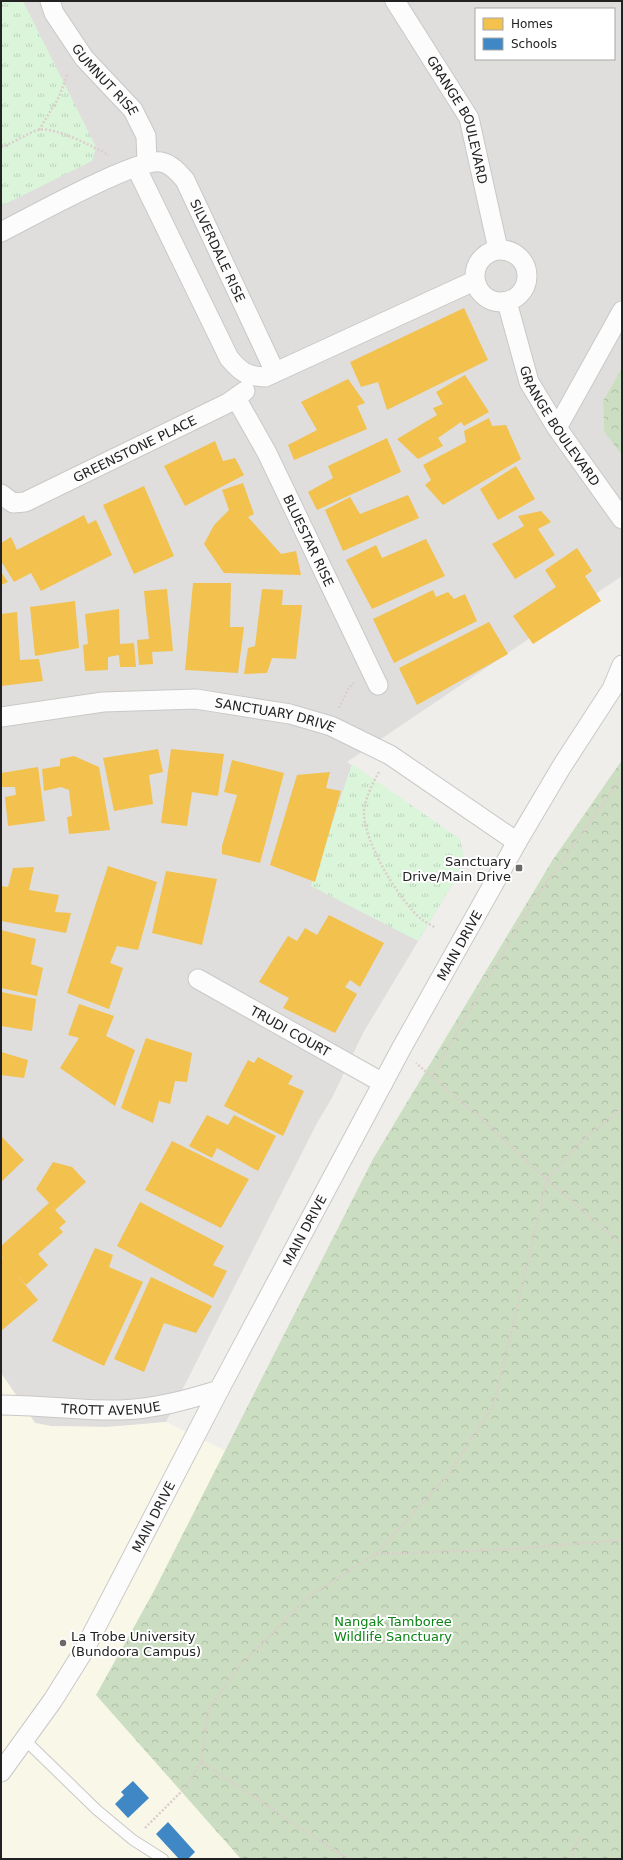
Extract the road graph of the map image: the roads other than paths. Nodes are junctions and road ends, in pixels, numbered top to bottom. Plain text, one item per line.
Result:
1 (50, 1) edge
2 (395, 1) edge
3 (142, 165) junction
4 (1, 232) edge
5 (498, 249) junction
6 (474, 281) junction
7 (507, 302) junction
8 (622, 311) edge
9 (270, 374) junction
10 (236, 398) junction
11 (557, 428) junction
12 (1, 494) edge
13 (622, 519) edge
14 (622, 665) edge
15 (375, 678) road end
16 (617, 684) edge
17 (1, 718) edge
18 (517, 842) junction
19 (198, 979) dead end
20 (383, 1083) junction
21 (218, 1390) junction
22 (1, 1405) edge
23 (25, 1740) junction
24 (1, 1772) edge
25 (163, 1859) edge

1 - 3 street, GUMNUT RISE
2 - 5 street, GRANGE BOULEVARD
3 - 4 street, SILVERDALE RISE
3 - 9 street
3 - 9 street, SILVERDALE RISE
5 - 6 street
5 - 7 street
6 - 7 street
6 - 9 street
7 - 11 street, GRANGE BOULEVARD
8 - 11 street
9 - 10 street, GREENSTONE PLACE
10 - 12 street, GREENSTONE PLACE
10 - 15 street, BLUESTAR RISE
11 - 13 street, GRANGE BOULEVARD
14 - 16 street, MAIN DRIVE
16 - 18 street, MAIN DRIVE
17 - 18 street, SANCTUARY DRIVE
18 - 20 street, MAIN DRIVE
19 - 20 street, TRUDI COURT
20 - 21 street, MAIN DRIVE
21 - 22 street, TROTT AVENUE
21 - 23 street, MAIN DRIVE
23 - 24 street, MAIN DRIVE
23 - 25 lane

